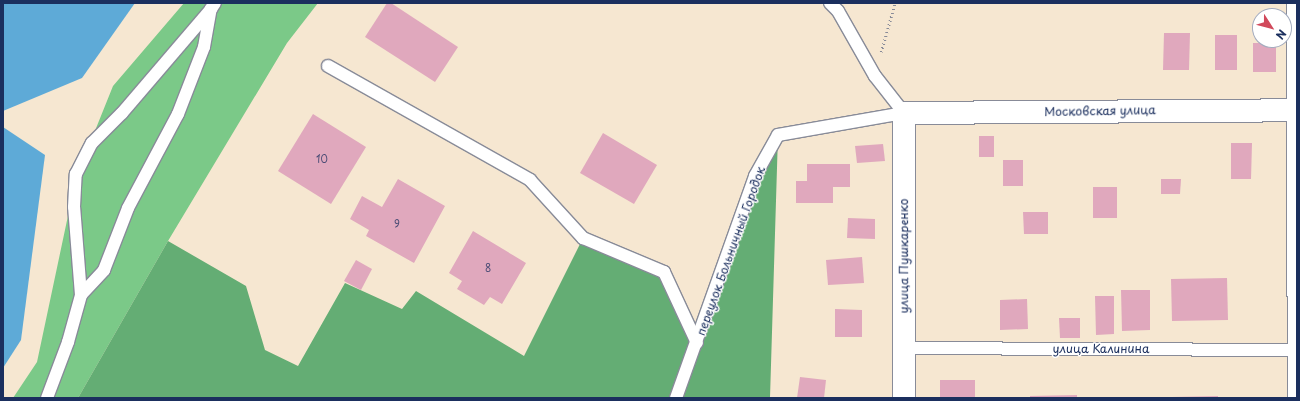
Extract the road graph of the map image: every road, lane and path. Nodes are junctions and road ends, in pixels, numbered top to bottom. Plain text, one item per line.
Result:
1 (895, 3) edge
2 (1294, 3) edge
3 (213, 6) edge
4 (834, 6) edge
5 (328, 66) dead end
6 (875, 76) junction
7 (1295, 110) edge
8 (904, 113) junction
9 (81, 295) junction
10 (697, 343) junction
11 (904, 348) junction
12 (1296, 350) edge
13 (47, 398) edge
14 (676, 398) edge
15 (904, 398) edge
16 (1294, 398) edge

1 - 6 path
2 - 7 lane
3 - 9 lane
3 - 9 lane
4 - 6 lane
5 - 10 lane
6 - 8 lane
7 - 8 main road, Московская улица
7 - 12 lane
8 - 10 lane, переулок Больничный Городок
8 - 11 main road, улица Пушкаренко
9 - 13 lane
10 - 14 lane, переулок Больничный Городок
11 - 12 lane, улица Калинина
11 - 15 main road, улица Пушкаренко
12 - 16 lane

